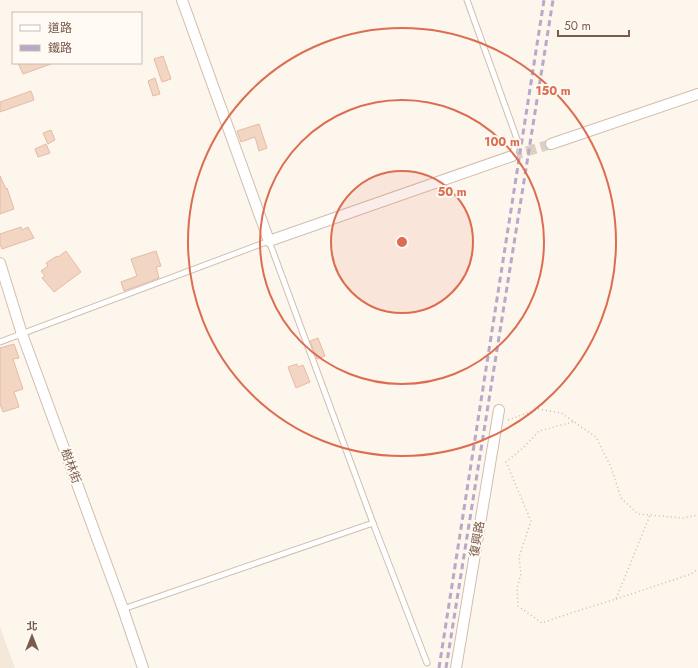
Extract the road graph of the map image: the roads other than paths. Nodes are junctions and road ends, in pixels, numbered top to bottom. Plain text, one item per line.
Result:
1 (182, 0) edge
2 (467, 0) edge
3 (698, 94) edge
4 (551, 144) tunnel mouth
5 (512, 156) joint
6 (269, 241) junction
7 (0, 263) edge
8 (22, 334) junction
9 (0, 342) edge
10 (499, 410) dead end
11 (373, 523) junction
12 (123, 609) junction
13 (427, 663) dead end
14 (143, 668) edge
15 (456, 668) edge

1 - 6 street
2 - 5 lane
3 - 4 street
5 - 6 street
6 - 8 lane
6 - 11 lane
7 - 8 street, 樹林街
8 - 9 lane
8 - 12 street, 樹林街
10 - 15 street, 復興路
11 - 12 lane
11 - 13 lane
12 - 14 street, 樹林街

